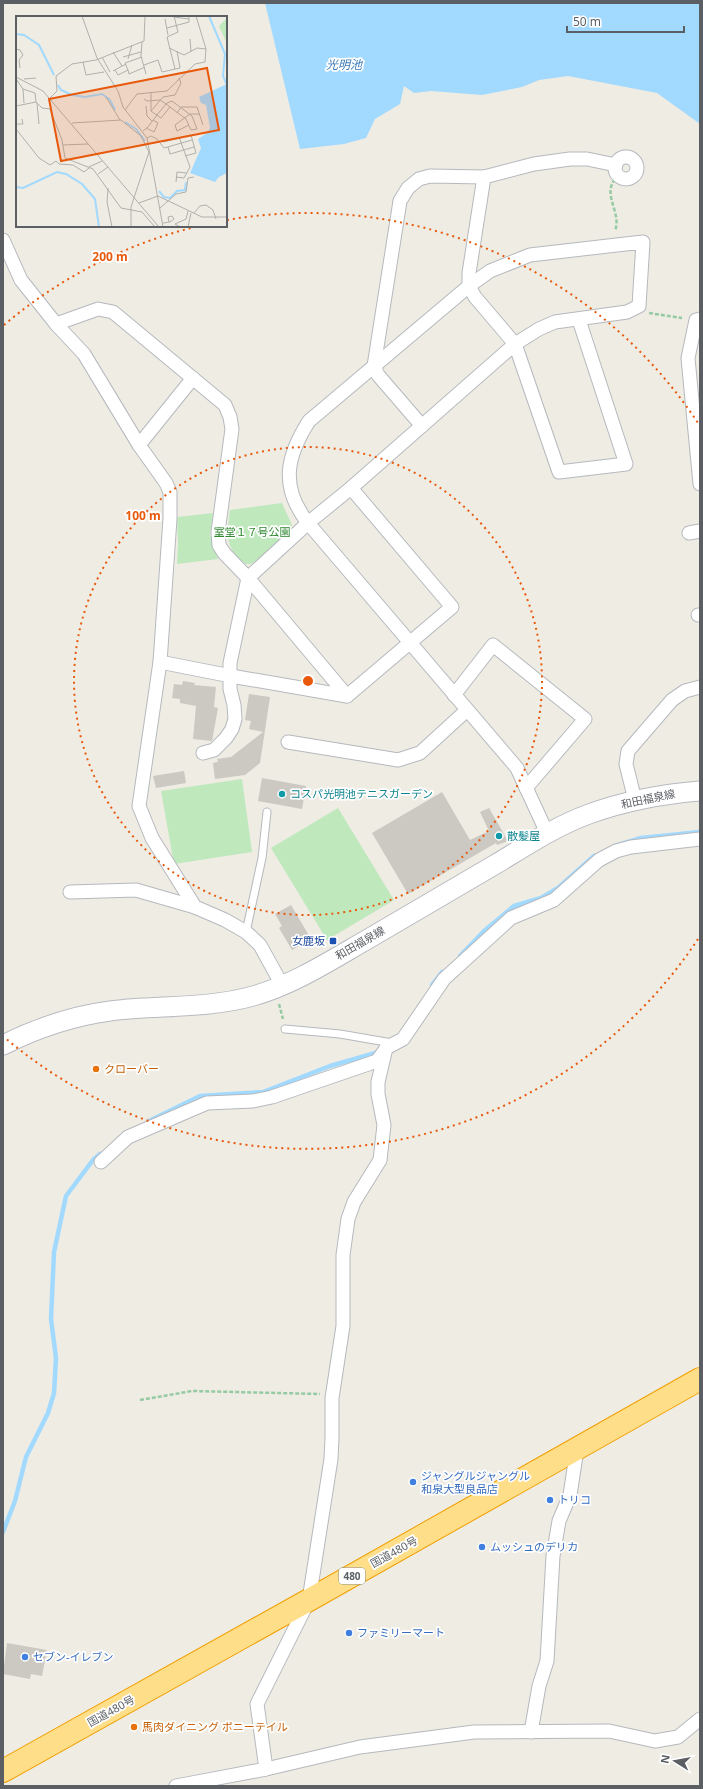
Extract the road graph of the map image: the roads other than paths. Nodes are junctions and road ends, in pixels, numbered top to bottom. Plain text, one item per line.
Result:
1 (617, 170) road end
2 (484, 177) junction
3 (3, 240) edge
4 (469, 286) junction
5 (698, 319) edge
6 (579, 320) junction
7 (56, 324) junction
8 (515, 344) junction
9 (374, 366) junction
10 (193, 378) junction
11 (422, 426) junction
12 (139, 445) junction
13 (699, 457) edge
14 (700, 484) edge
15 (351, 488) junction
16 (308, 523) junction
17 (248, 578) junction
18 (410, 644) junction
19 (160, 662) junction
20 (231, 676) junction
21 (700, 687) edge
22 (454, 695) junction
23 (347, 696) junction
24 (467, 710) junction
25 (288, 742) dead end
26 (203, 753) dead end
27 (526, 788) junction
28 (700, 791) edge
29 (635, 800) junction
30 (267, 812) dead end
31 (547, 834) junction
32 (700, 839) edge
33 (70, 892) dead end
34 (195, 907) junction
35 (246, 932) junction
36 (280, 991) junction
37 (285, 1029) road end
38 (3, 1046) edge
39 (390, 1046) junction
40 (101, 1162) dead end
41 (700, 1379) edge
42 (577, 1449) junction
43 (309, 1600) junction
44 (700, 1719) edge
45 (531, 1732) junction
46 (266, 1769) junction
47 (3, 1771) edge
48 (208, 1783) edge
49 (176, 1786) edge

1 - 2 street
2 - 4 street
2 - 9 street
3 - 7 street
4 - 6 street
4 - 8 street
4 - 9 street
5 - 13 street
6 - 8 street
6 - 8 street
7 - 10 street
7 - 12 street
8 - 11 street
9 - 11 street
9 - 16 street
10 - 12 street
10 - 17 street
11 - 15 street
12 - 19 street
13 - 14 street
15 - 16 street
15 - 18 street
16 - 17 street
16 - 18 street
17 - 20 street
17 - 23 street
18 - 22 street
18 - 23 street
19 - 20 street
19 - 34 street
20 - 23 street
20 - 26 street
21 - 29 street
22 - 24 street
22 - 27 street
24 - 25 street
24 - 27 street
27 - 31 street
28 - 29 main road, 和田福泉線
29 - 31 main road, 和田福泉線
30 - 35 lane
31 - 36 main road, 和田福泉線
32 - 39 street
33 - 34 street
34 - 35 street
35 - 36 street
36 - 38 main road, 和田福泉線
37 - 39 lane
39 - 40 street
39 - 43 street
41 - 42 highway, 国道480号 / 480
42 - 43 highway, 国道480号 / 480
42 - 45 street
43 - 46 street
43 - 47 highway, 国道480号 / 480
44 - 45 street
45 - 46 street
46 - 48 street
48 - 49 street

